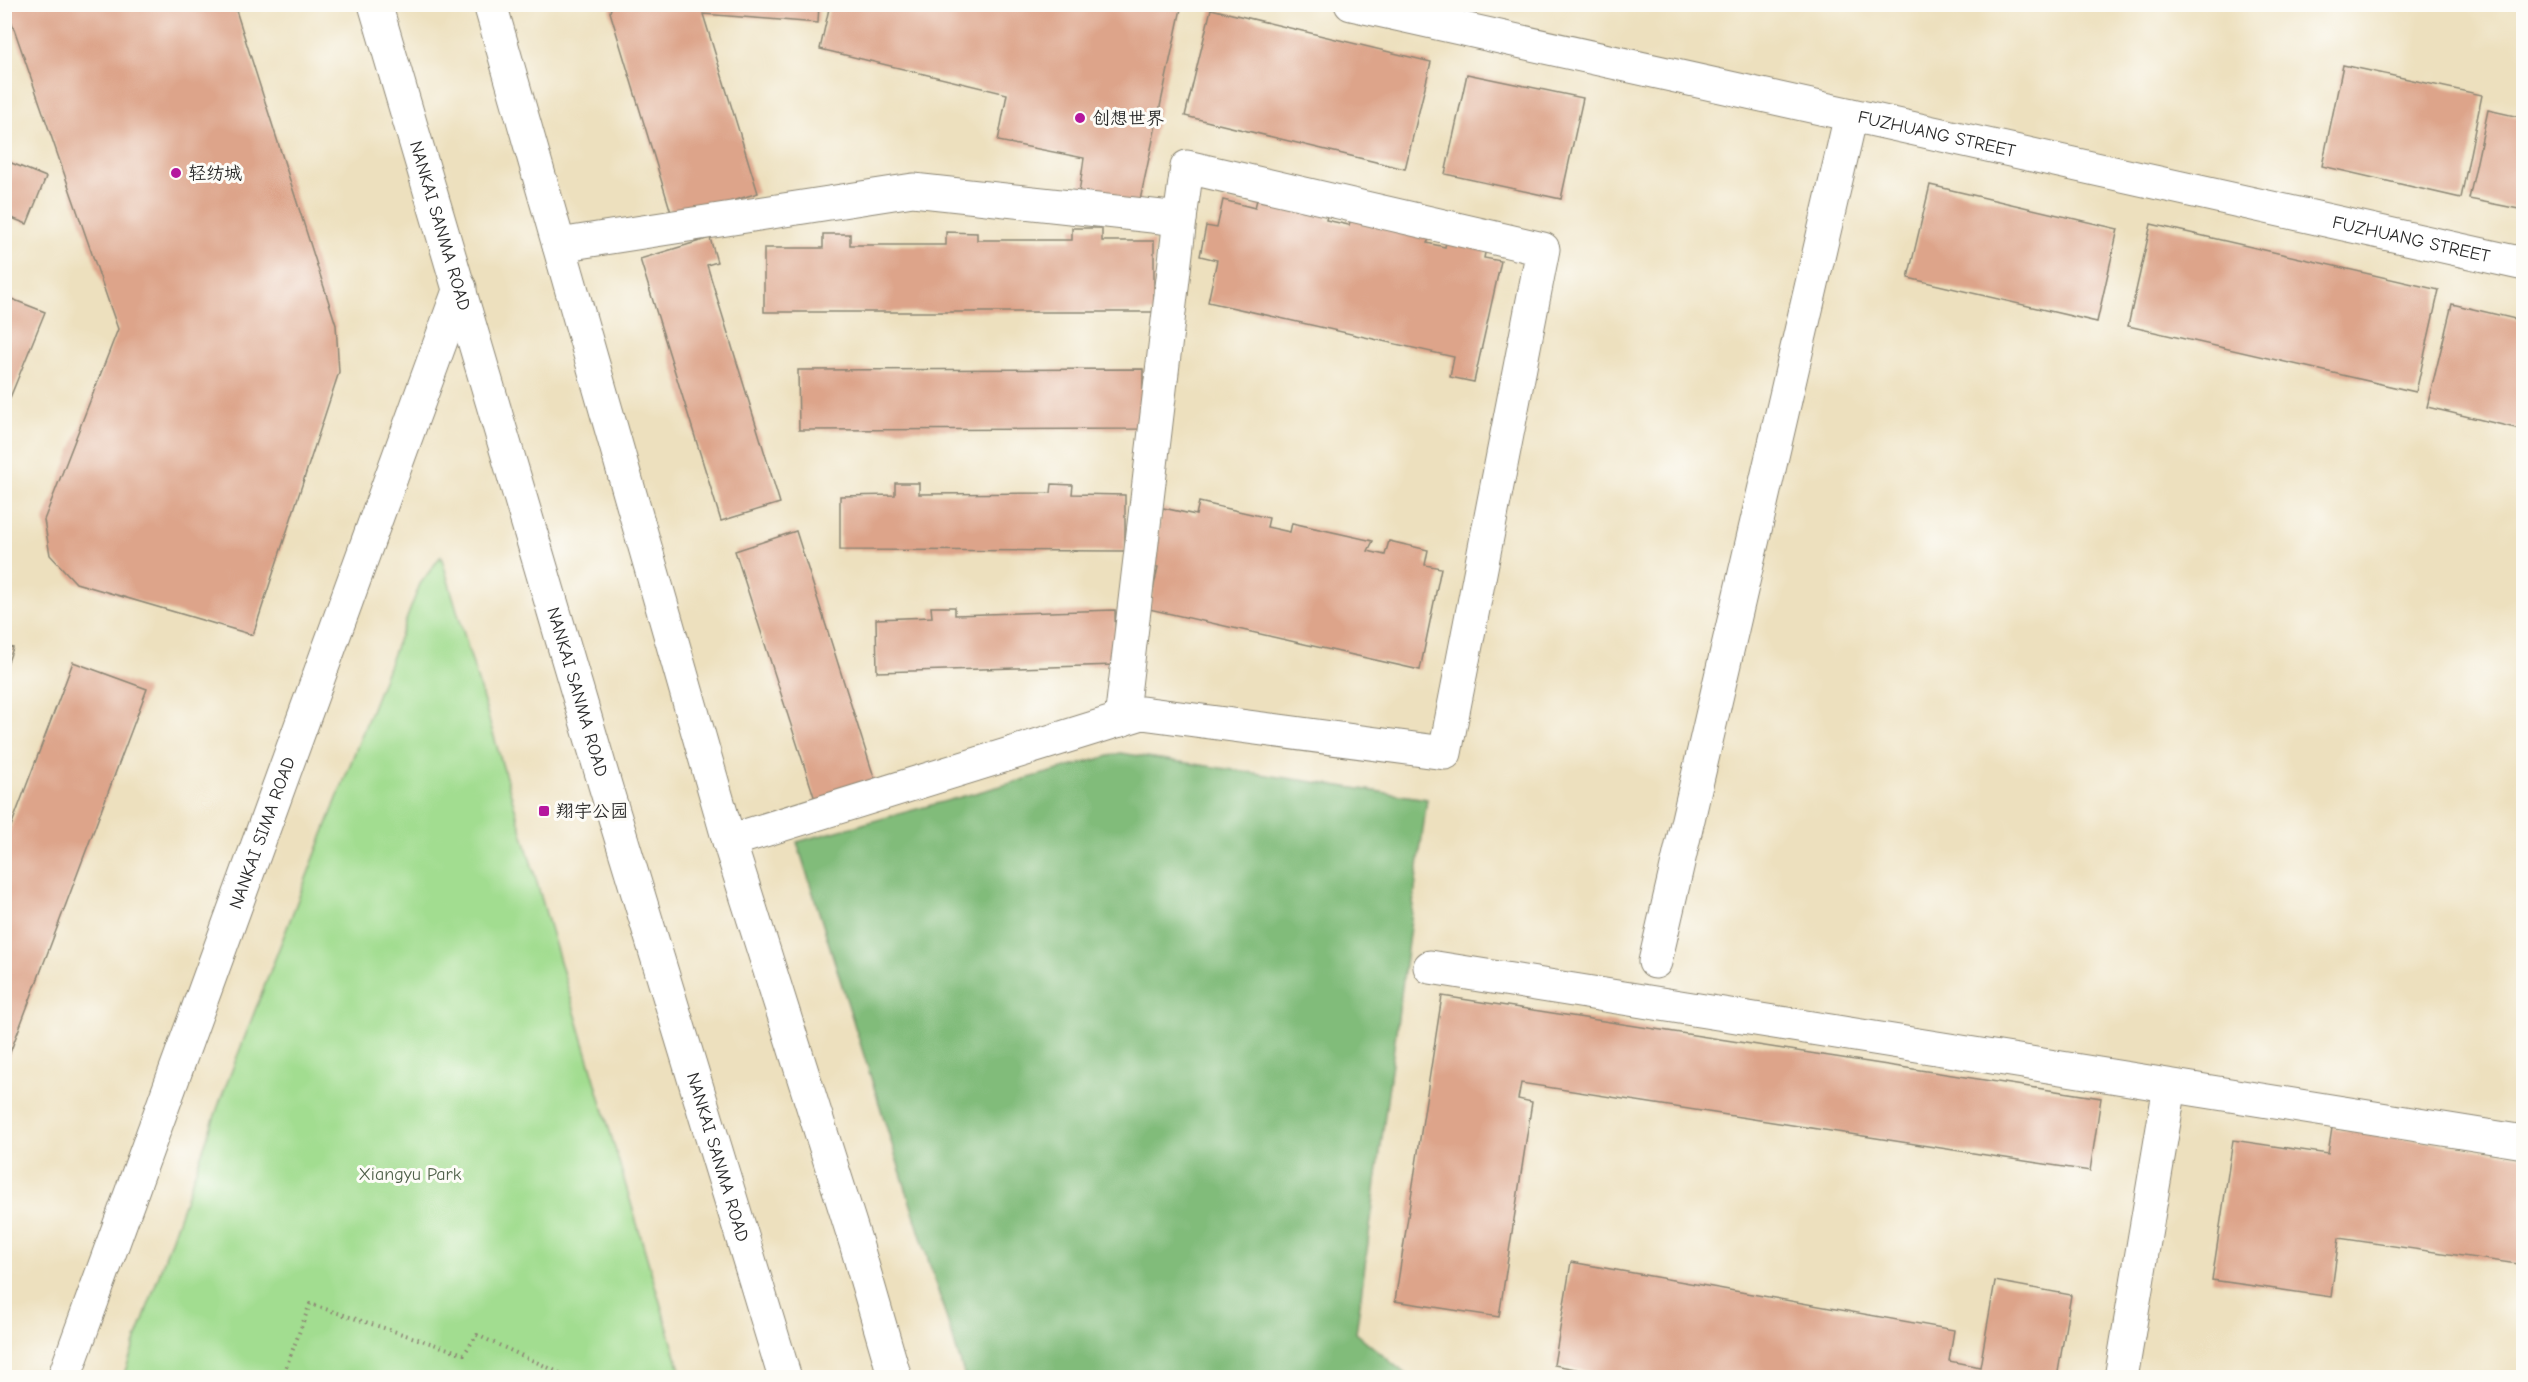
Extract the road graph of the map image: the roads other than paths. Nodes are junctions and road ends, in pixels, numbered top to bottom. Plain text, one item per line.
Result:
1 (375, 4) edge
2 (490, 4) edge
3 (1351, 4) edge
4 (1851, 115) junction
5 (1180, 219) junction
6 (559, 245) junction
7 (2523, 264) edge
8 (460, 288) junction
9 (1121, 720) junction
10 (729, 841) junction
11 (1655, 962) dead end
12 (1430, 967) dead end
13 (2170, 1086) junction
14 (2523, 1142) edge
15 (64, 1377) edge
16 (784, 1377) edge
17 (895, 1377) edge
18 (2121, 1377) edge

1 - 8 street, NANKAI SANMA ROAD
2 - 6 street
3 - 4 street, FUZHUANG STREET
4 - 7 street, FUZHUANG STREET
4 - 11 street
5 - 6 street
5 - 9 street
5 - 9 street
6 - 10 street
8 - 15 street, NANKAI SIMA ROAD
8 - 16 street, NANKAI SANMA ROAD
9 - 10 street
10 - 17 street
12 - 13 street
13 - 14 street
13 - 18 street

